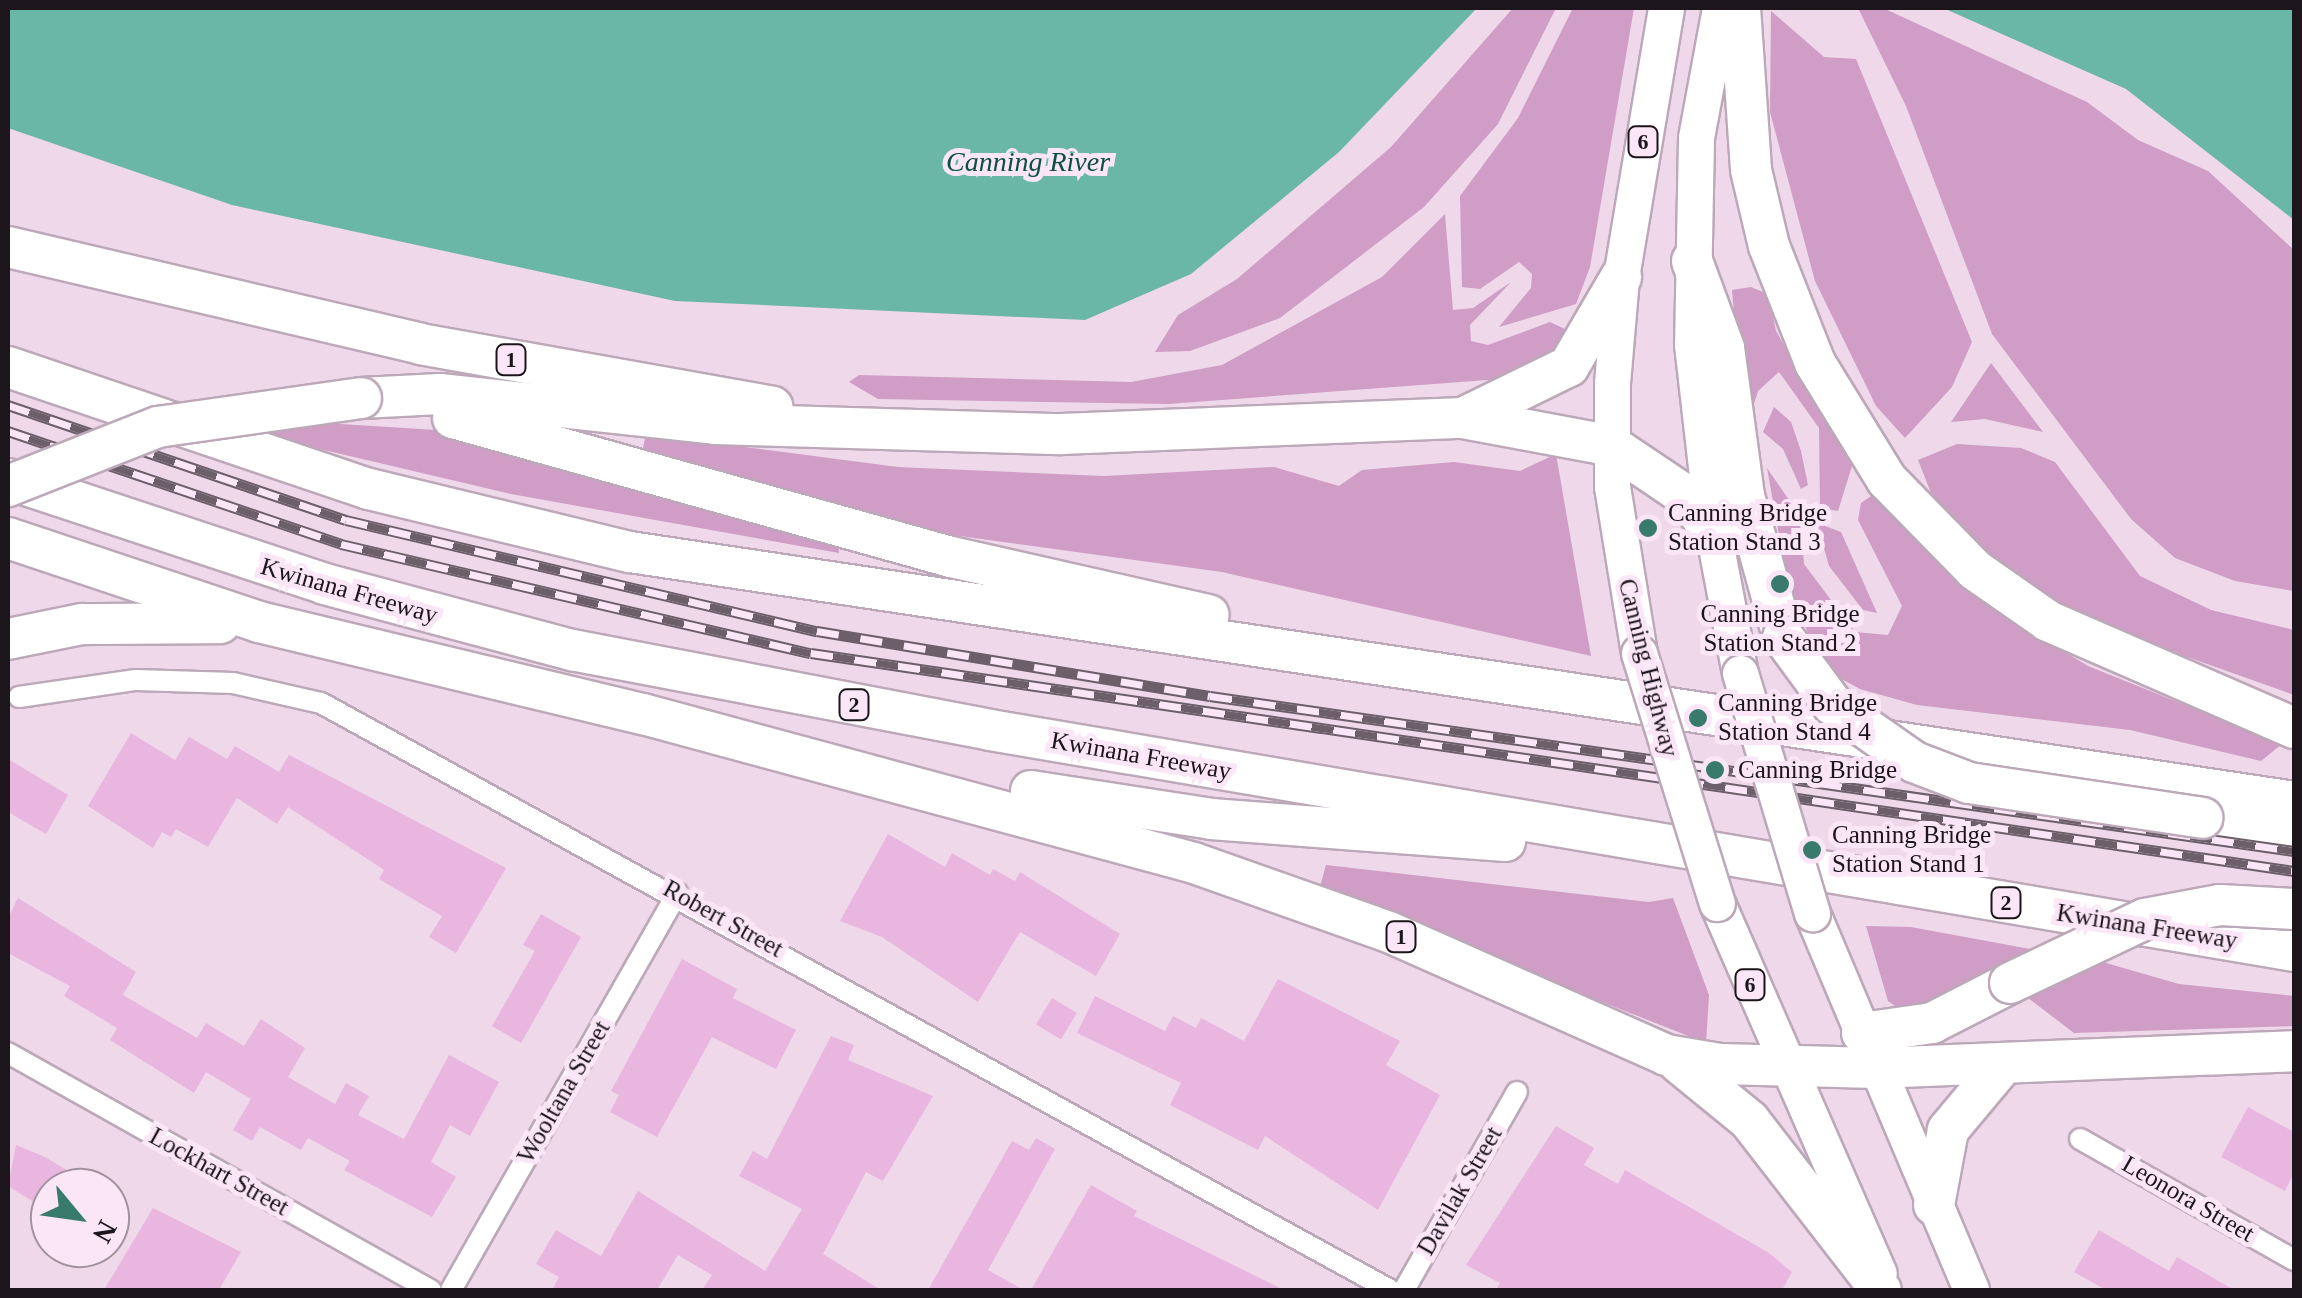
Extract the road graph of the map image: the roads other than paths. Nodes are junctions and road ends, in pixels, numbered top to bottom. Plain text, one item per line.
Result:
1 (1666, 8) edge
2 (1720, 8) edge
3 (1740, 8) edge
4 (8, 247) edge
5 (1692, 261) junction
6 (1620, 277) junction
7 (8, 367) edge
8 (361, 398) junction
9 (1462, 418) junction
10 (888, 430) junction
11 (1612, 446) junction
12 (8, 483) edge
13 (1714, 536) junction
14 (8, 538) edge
15 (259, 622) junction
16 (8, 639) edge
17 (1536, 688) junction
18 (19, 698) dead end
19 (643, 714) junction
20 (2294, 728) edge
21 (2294, 802) edge
22 (2294, 831) edge
23 (1718, 857) junction
24 (676, 893) junction
25 (2294, 909) edge
26 (2294, 951) edge
27 (2294, 1050) edge
28 (1869, 1051) junction
29 (8, 1053) edge
30 (1666, 1055) junction
31 (2004, 1063) junction
32 (1786, 1066) junction
33 (1517, 1092) dead end
34 (2080, 1139) dead end
35 (1934, 1204) junction
36 (2294, 1260) edge
37 (431, 1290) edge
38 (450, 1290) edge
39 (1390, 1290) edge
40 (1404, 1290) edge
41 (1884, 1290) edge
42 (1971, 1290) edge

1 - 6 highway, Canning Highway / 6
2 - 5 highway, 6
3 - 20 highway
4 - 10 highway, 1
5 - 13 highway, 6
5 - 22 highway, bridge
6 - 9 highway, 1
6 - 11 highway, Canning Highway / 6
7 - 17 highway
8 - 10 highway
8 - 12 highway, bridge
8 - 17 highway
9 - 10 highway, 1
9 - 11 highway, 1
11 - 13 highway, 1
11 - 32 highway, Canning Highway / 6, bridge
12 - 23 highway, Kwinana Freeway / 2
13 - 28 highway, 1, bridge
14 - 15 highway, 1
15 - 16 highway
15 - 19 highway, 1
17 - 21 highway
18 - 24 street, Robert Street
19 - 23 highway
19 - 30 highway, 1
23 - 26 highway, Kwinana Freeway / 2
24 - 38 street, Wooltana Street
24 - 39 street, Robert Street
25 - 28 highway, bridge
27 - 31 highway
28 - 31 highway
28 - 32 highway
28 - 35 highway, 1
29 - 37 street, Lockhart Street
30 - 32 highway
30 - 41 highway, 1
31 - 35 highway
32 - 41 highway, Canning Highway / 6
33 - 40 street, Davilak Street
34 - 36 street, Leonora Street
35 - 42 highway, 1

